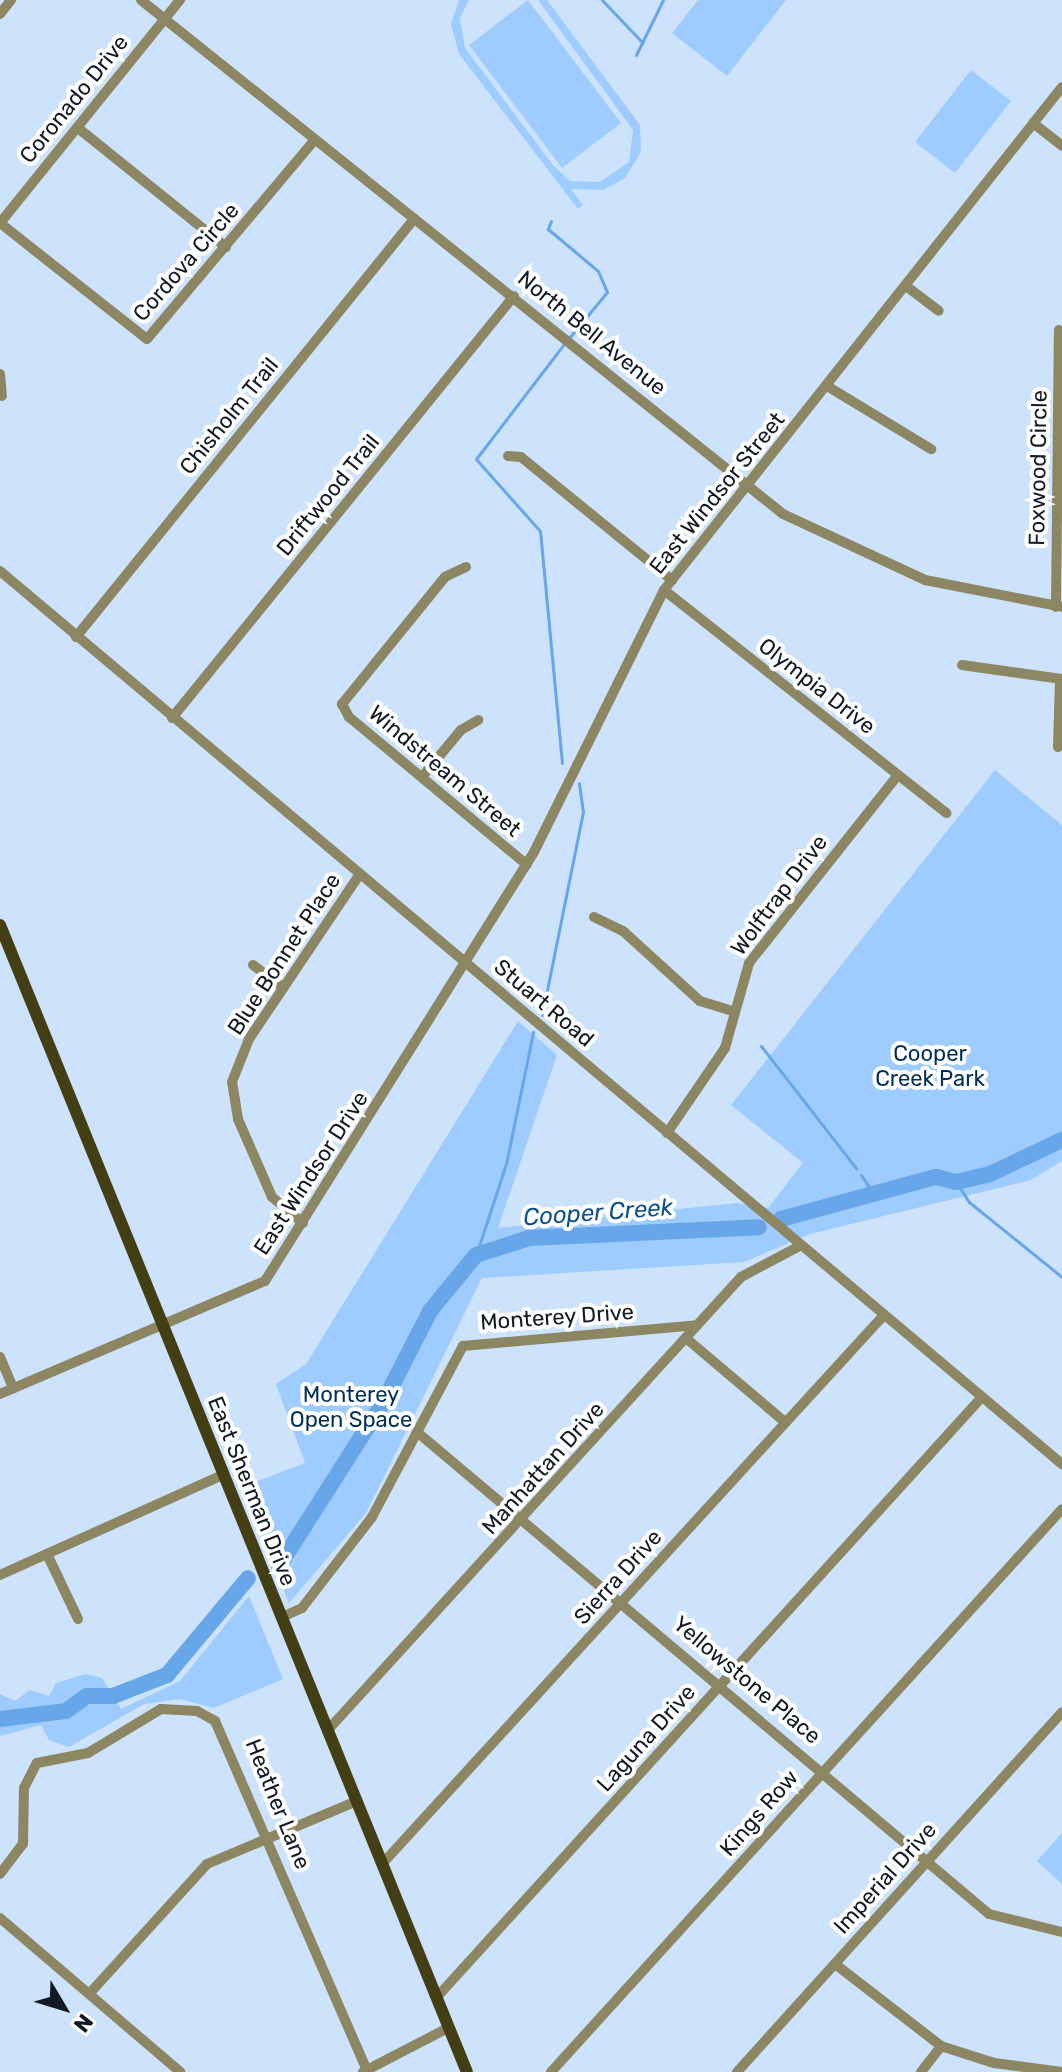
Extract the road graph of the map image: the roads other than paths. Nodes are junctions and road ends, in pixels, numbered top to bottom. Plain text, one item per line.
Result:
1 (11, 0) edge
2 (141, 0) edge
3 (180, 0) edge
4 (0, 14) edge
5 (165, 19) junction
6 (1062, 87) edge
7 (1033, 123) junction
8 (78, 128) junction
9 (314, 141) junction
10 (1062, 146) edge
11 (414, 219) junction
12 (0, 223) edge
13 (226, 247) junction
14 (906, 286) junction
15 (514, 296) junction
16 (939, 311) dead end
17 (1059, 330) dead end
18 (0, 374) edge
19 (827, 386) junction
20 (2, 396) edge
21 (1060, 412) edge
22 (931, 449) dead end
23 (508, 456) dead end
24 (749, 486) junction
25 (466, 567) dead end
26 (0, 571) edge
27 (672, 580) junction
28 (664, 590) junction
29 (1059, 607) edge
30 (76, 637) junction
31 (962, 665) dead end
32 (1061, 679) edge
33 (172, 718) junction
34 (478, 720) dead end
35 (1058, 747) dead end
36 (898, 775) junction
37 (422, 777) junction
38 (946, 813) dead end
39 (527, 865) junction
40 (360, 874) junction
41 (594, 917) dead end
42 (0, 928) edge
43 (253, 965) dead end
44 (468, 965) junction
45 (283, 988) junction
46 (733, 1011) junction
47 (667, 1133) junction
48 (303, 1223) junction
49 (798, 1247) junction
50 (883, 1316) junction
51 (697, 1325) junction
52 (164, 1328) junction
53 (687, 1339) junction
54 (0, 1357) edge
55 (13, 1388) junction
56 (0, 1394) edge
57 (981, 1398) junction
58 (785, 1422) junction
59 (417, 1432) junction
60 (1062, 1464) edge
61 (222, 1475) junction
62 (1062, 1509) edge
63 (523, 1520) junction
64 (47, 1554) junction
65 (0, 1575) edge
66 (622, 1602) junction
67 (282, 1617) junction
68 (78, 1619) dead end
69 (721, 1684) junction
70 (1062, 1712) edge
71 (327, 1731) junction
72 (823, 1769) junction
73 (357, 1801) junction
74 (269, 1838) junction
75 (928, 1862) junction
76 (383, 1863) junction
77 (0, 1874) edge
78 (0, 1918) edge
79 (1062, 1932) edge
80 (835, 1964) junction
81 (90, 1993) junction
82 (437, 1997) junction
83 (448, 2028) junction
84 (941, 2046) junction
85 (365, 2070) edge
86 (180, 2072) edge
87 (467, 2072) edge
88 (551, 2072) edge
89 (737, 2072) edge
90 (921, 2072) edge
91 (1062, 2072) edge

1 - 4 street
2 - 5 street, North Bell Avenue
3 - 5 street, Coronado Drive
5 - 8 street, Coronado Drive
5 - 9 street, North Bell Avenue
6 - 7 street, East Windsor Street
7 - 10 street
7 - 14 street, East Windsor Street
8 - 12 street, Coronado Drive
8 - 13 street
9 - 11 street, North Bell Avenue
9 - 13 street, Cordova Circle
11 - 15 street, North Bell Avenue
11 - 30 street, Chisholm Trail
12 - 13 street, Cordova Circle
14 - 16 street
14 - 19 street, East Windsor Street
15 - 24 street, North Bell Avenue
15 - 33 street, Driftwood Trail
17 - 21 street, Foxwood Circle
18 - 20 street
19 - 22 street
19 - 24 street, East Windsor Street
21 - 29 street, Foxwood Circle
23 - 27 street
24 - 27 street, East Windsor Street
24 - 29 street, North Bell Avenue
25 - 37 street, Windstream Street
26 - 30 street, Stuart Road
27 - 28 street, East Windsor Street
28 - 36 street, Olympia Drive
28 - 39 street, East Windsor Street
30 - 33 street, Stuart Road
31 - 32 street
32 - 35 street
33 - 40 street, Stuart Road
34 - 37 street
36 - 38 street, Olympia Drive
36 - 46 street, Wolftrap Drive
37 - 39 street, Windstream Street
39 - 44 street, East Windsor Street
40 - 44 street, Stuart Road
40 - 45 street, Blue Bonnet Place
41 - 46 street
42 - 52 main road, East Sherman Drive
43 - 45 street
44 - 47 street, Stuart Road
44 - 48 street, East Windsor Drive
45 - 48 street, Blue Bonnet Place
46 - 47 street, Wolftrap Drive
47 - 49 street, Stuart Road
48 - 52 street, East Windsor Drive
49 - 50 street, Stuart Road
49 - 51 street, Manhattan Drive
50 - 57 street, Stuart Road
50 - 58 street, Sierra Drive
51 - 53 street, Manhattan Drive
51 - 59 street, Monterey Drive
52 - 55 street, East Windsor Drive
52 - 61 main road, East Sherman Drive
53 - 58 street
53 - 63 street, Manhattan Drive
54 - 55 street
55 - 56 street, East Windsor Drive
57 - 60 street, Stuart Road
57 - 69 street, Laguna Drive
58 - 66 street, Sierra Drive
59 - 63 street, Yellowstone Place
59 - 67 street, Monterey Drive
61 - 64 street
61 - 67 main road, East Sherman Drive
62 - 72 street, Kings Row
63 - 66 street, Yellowstone Place
63 - 71 street, Manhattan Drive
64 - 65 street
64 - 68 street
66 - 69 street, Yellowstone Place
66 - 76 street, Sierra Drive
67 - 71 main road, East Sherman Drive
69 - 72 street, Yellowstone Place
69 - 82 street, Laguna Drive
70 - 75 street, Imperial Drive
71 - 73 main road, East Sherman Drive
72 - 75 street, Yellowstone Place
72 - 88 street, Kings Row
73 - 74 street
73 - 76 main road, East Sherman Drive
74 - 77 street, Heather Lane
74 - 81 street
74 - 85 street, Heather Lane
75 - 79 street, Yellowstone Place
75 - 80 street, Imperial Drive
76 - 82 main road, East Sherman Drive
78 - 81 street
80 - 84 street
80 - 89 street, Imperial Drive
81 - 86 street
82 - 83 main road, East Sherman Drive
83 - 85 street
83 - 87 main road, East Sherman Drive
84 - 90 street
84 - 91 street

